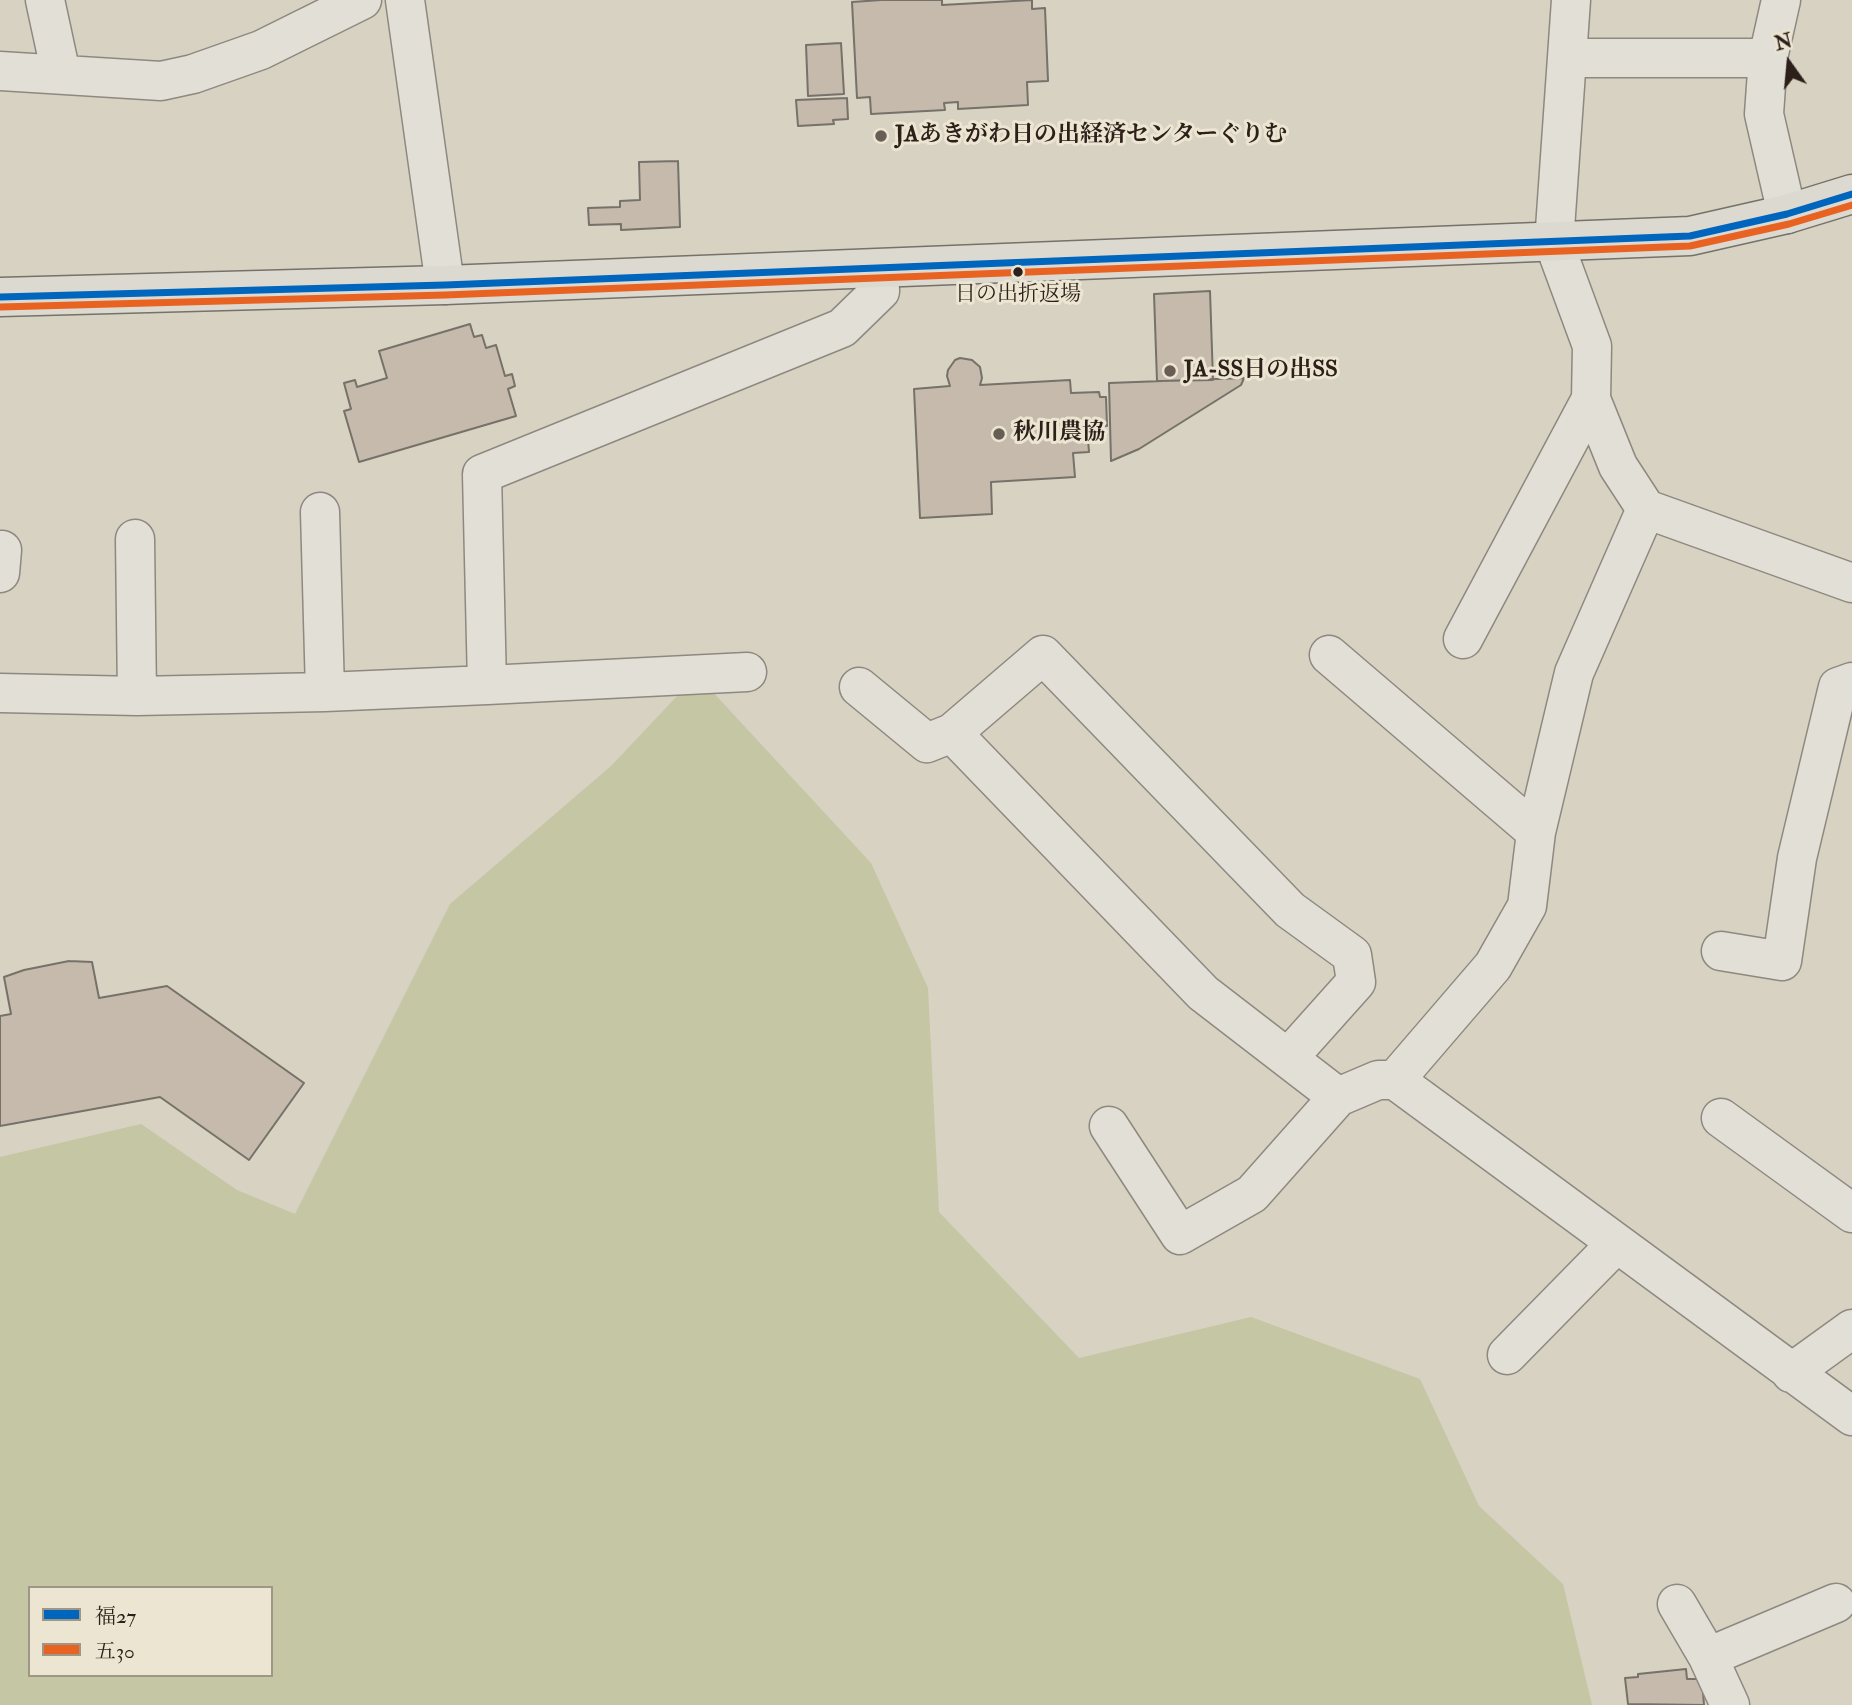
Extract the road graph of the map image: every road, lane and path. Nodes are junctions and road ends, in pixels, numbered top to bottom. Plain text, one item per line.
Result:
1 (45, 0) edge
2 (362, 0) edge
3 (405, 0) edge
4 (1571, 0) edge
5 (1781, 0) edge
6 (1567, 58) junction
7 (1768, 58) junction
8 (0, 71) edge
9 (61, 74) junction
10 (1852, 194) edge
11 (1787, 214) junction
12 (1554, 243) junction
13 (878, 269) junction
14 (445, 285) junction
15 (0, 297) edge
16 (1591, 399) junction
17 (1646, 509) junction
18 (320, 512) dead end
19 (135, 539) dead end
20 (1852, 583) edge
21 (1463, 639) dead end
22 (1329, 655) dead end
23 (747, 672) dead end
24 (1852, 682) edge
25 (487, 685) junction
26 (859, 687) dead end
27 (325, 692) junction
28 (0, 693) edge
29 (137, 696) junction
30 (951, 733) junction
31 (1536, 832) junction
32 (1721, 951) dead end
33 (1288, 1058) junction
34 (1395, 1080) junction
35 (1338, 1097) junction
36 (1721, 1118) dead end
37 (1109, 1126) dead end
38 (1852, 1213) edge
39 (1616, 1244) junction
40 (1852, 1329) edge
41 (1507, 1355) dead end
42 (1791, 1373) junction
43 (1852, 1416) edge
44 (1836, 1603) dead end
45 (1677, 1604) dead end
46 (1708, 1657) junction
47 (1730, 1705) edge

1 - 9 street
2 - 9 street
3 - 14 street
4 - 6 street
5 - 7 street
6 - 7 street
6 - 12 street
7 - 11 street
8 - 9 street
10 - 11 main road
11 - 12 main road
12 - 13 main road
12 - 16 street
13 - 14 main road
13 - 25 street
14 - 15 main road
16 - 17 street
16 - 21 street
17 - 20 street
17 - 31 street
18 - 27 street
19 - 29 street
22 - 31 street
23 - 25 street
24 - 32 street
25 - 27 street
26 - 30 street
27 - 29 street
28 - 29 street
30 - 33 street
30 - 33 street
31 - 34 street
33 - 35 street
34 - 35 street
34 - 39 street
35 - 37 street
36 - 38 street
39 - 41 street
39 - 42 street
40 - 42 street
42 - 43 street
44 - 46 street
45 - 46 street
46 - 47 street

